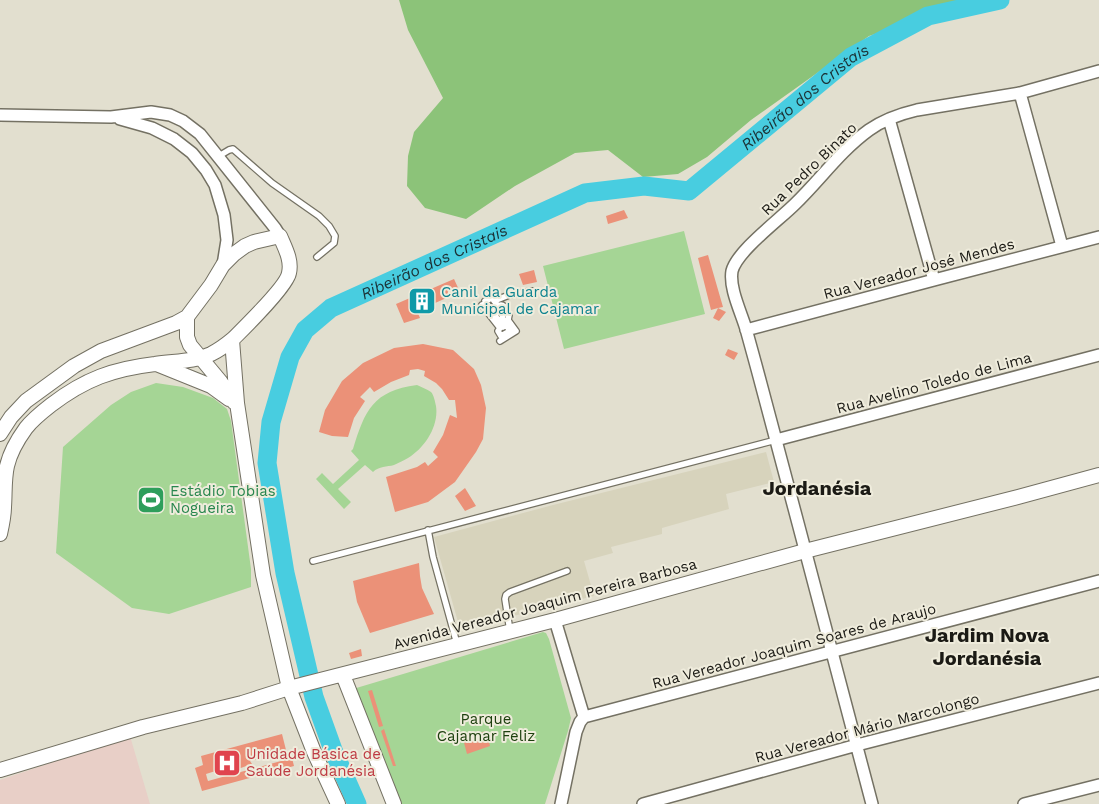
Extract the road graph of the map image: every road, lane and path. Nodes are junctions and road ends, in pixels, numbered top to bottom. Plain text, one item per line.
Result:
1 (1099, 71) edge
2 (1020, 93) junction
3 (0, 115) edge
4 (111, 117) junction
5 (889, 119) junction
6 (219, 156) junction
7 (280, 236) junction
8 (1099, 237) edge
9 (1062, 246) junction
10 (317, 257) dead end
11 (223, 265) junction
12 (934, 280) junction
13 (532, 291) dead end
14 (494, 301) junction
15 (482, 305) dead end
16 (187, 317) junction
17 (746, 330) junction
18 (232, 340) junction
19 (500, 342) dead end
20 (1099, 355) edge
21 (202, 357) junction
22 (156, 364) junction
23 (235, 403) junction
24 (0, 434) edge
25 (776, 440) junction
26 (1099, 475) edge
27 (428, 530) junction
28 (0, 534) edge
29 (805, 551) junction
30 (313, 560) dead end
31 (567, 571) dead end
32 (1099, 581) edge
33 (554, 620) junction
34 (510, 631) junction
35 (458, 644) junction
36 (833, 652) junction
37 (342, 675) junction
38 (1099, 682) edge
39 (292, 687) junction
40 (584, 717) junction
41 (857, 745) junction
42 (0, 770) edge
43 (1099, 785) edge
44 (338, 804) edge
45 (394, 804) edge
46 (561, 804) edge
47 (643, 804) edge
48 (872, 804) edge
49 (1024, 804) edge

1 - 2 street, Rua Pedro Binato
2 - 5 street, Rua Pedro Binato
2 - 9 street
3 - 4 street
4 - 6 street
4 - 11 street
5 - 12 street
5 - 17 street, Rua Pedro Binato
6 - 7 street
6 - 10 lane
7 - 11 street
7 - 18 street
8 - 9 street, Rua Vereador José Mendes
9 - 12 street, Rua Vereador José Mendes
11 - 16 street
12 - 17 street, Rua Vereador José Mendes
13 - 14 lane
14 - 15 lane
14 - 19 lane
16 - 21 street
16 - 24 street
17 - 25 street, Rua Pedro Binato
18 - 21 street
18 - 23 street
20 - 25 street, Rua Avelino Toledo de Lima
21 - 22 street
21 - 23 street
22 - 23 street
22 - 28 street
23 - 39 street
25 - 27 lane
25 - 29 street, Rua Pedro Binato
26 - 29 street, Avenida Vereador Joaquim Pereira Barbosa
27 - 30 lane
27 - 35 lane
29 - 33 street, Avenida Vereador Joaquim Pereira Barbosa
29 - 36 street, Rua Pedro Binato
31 - 34 lane
32 - 36 street, Rua Vereador Joaquim Soares de Araujo
33 - 34 street, Avenida Vereador Joaquim Pereira Barbosa
33 - 40 street
34 - 35 street, Avenida Vereador Joaquim Pereira Barbosa
35 - 37 street, Avenida Vereador Joaquim Pereira Barbosa
36 - 40 street, Rua Vereador Joaquim Soares de Araujo
36 - 41 street, Rua Pedro Binato
37 - 39 street, Avenida Vereador Joaquim Pereira Barbosa
37 - 45 street
38 - 41 street, Rua Vereador Mário Marcolongo
39 - 42 street, Avenida Vereador Joaquim Pereira Barbosa
39 - 44 street
40 - 46 street
41 - 47 street, Rua Vereador Mário Marcolongo
41 - 48 street, Rua Pedro Binato
43 - 49 street

